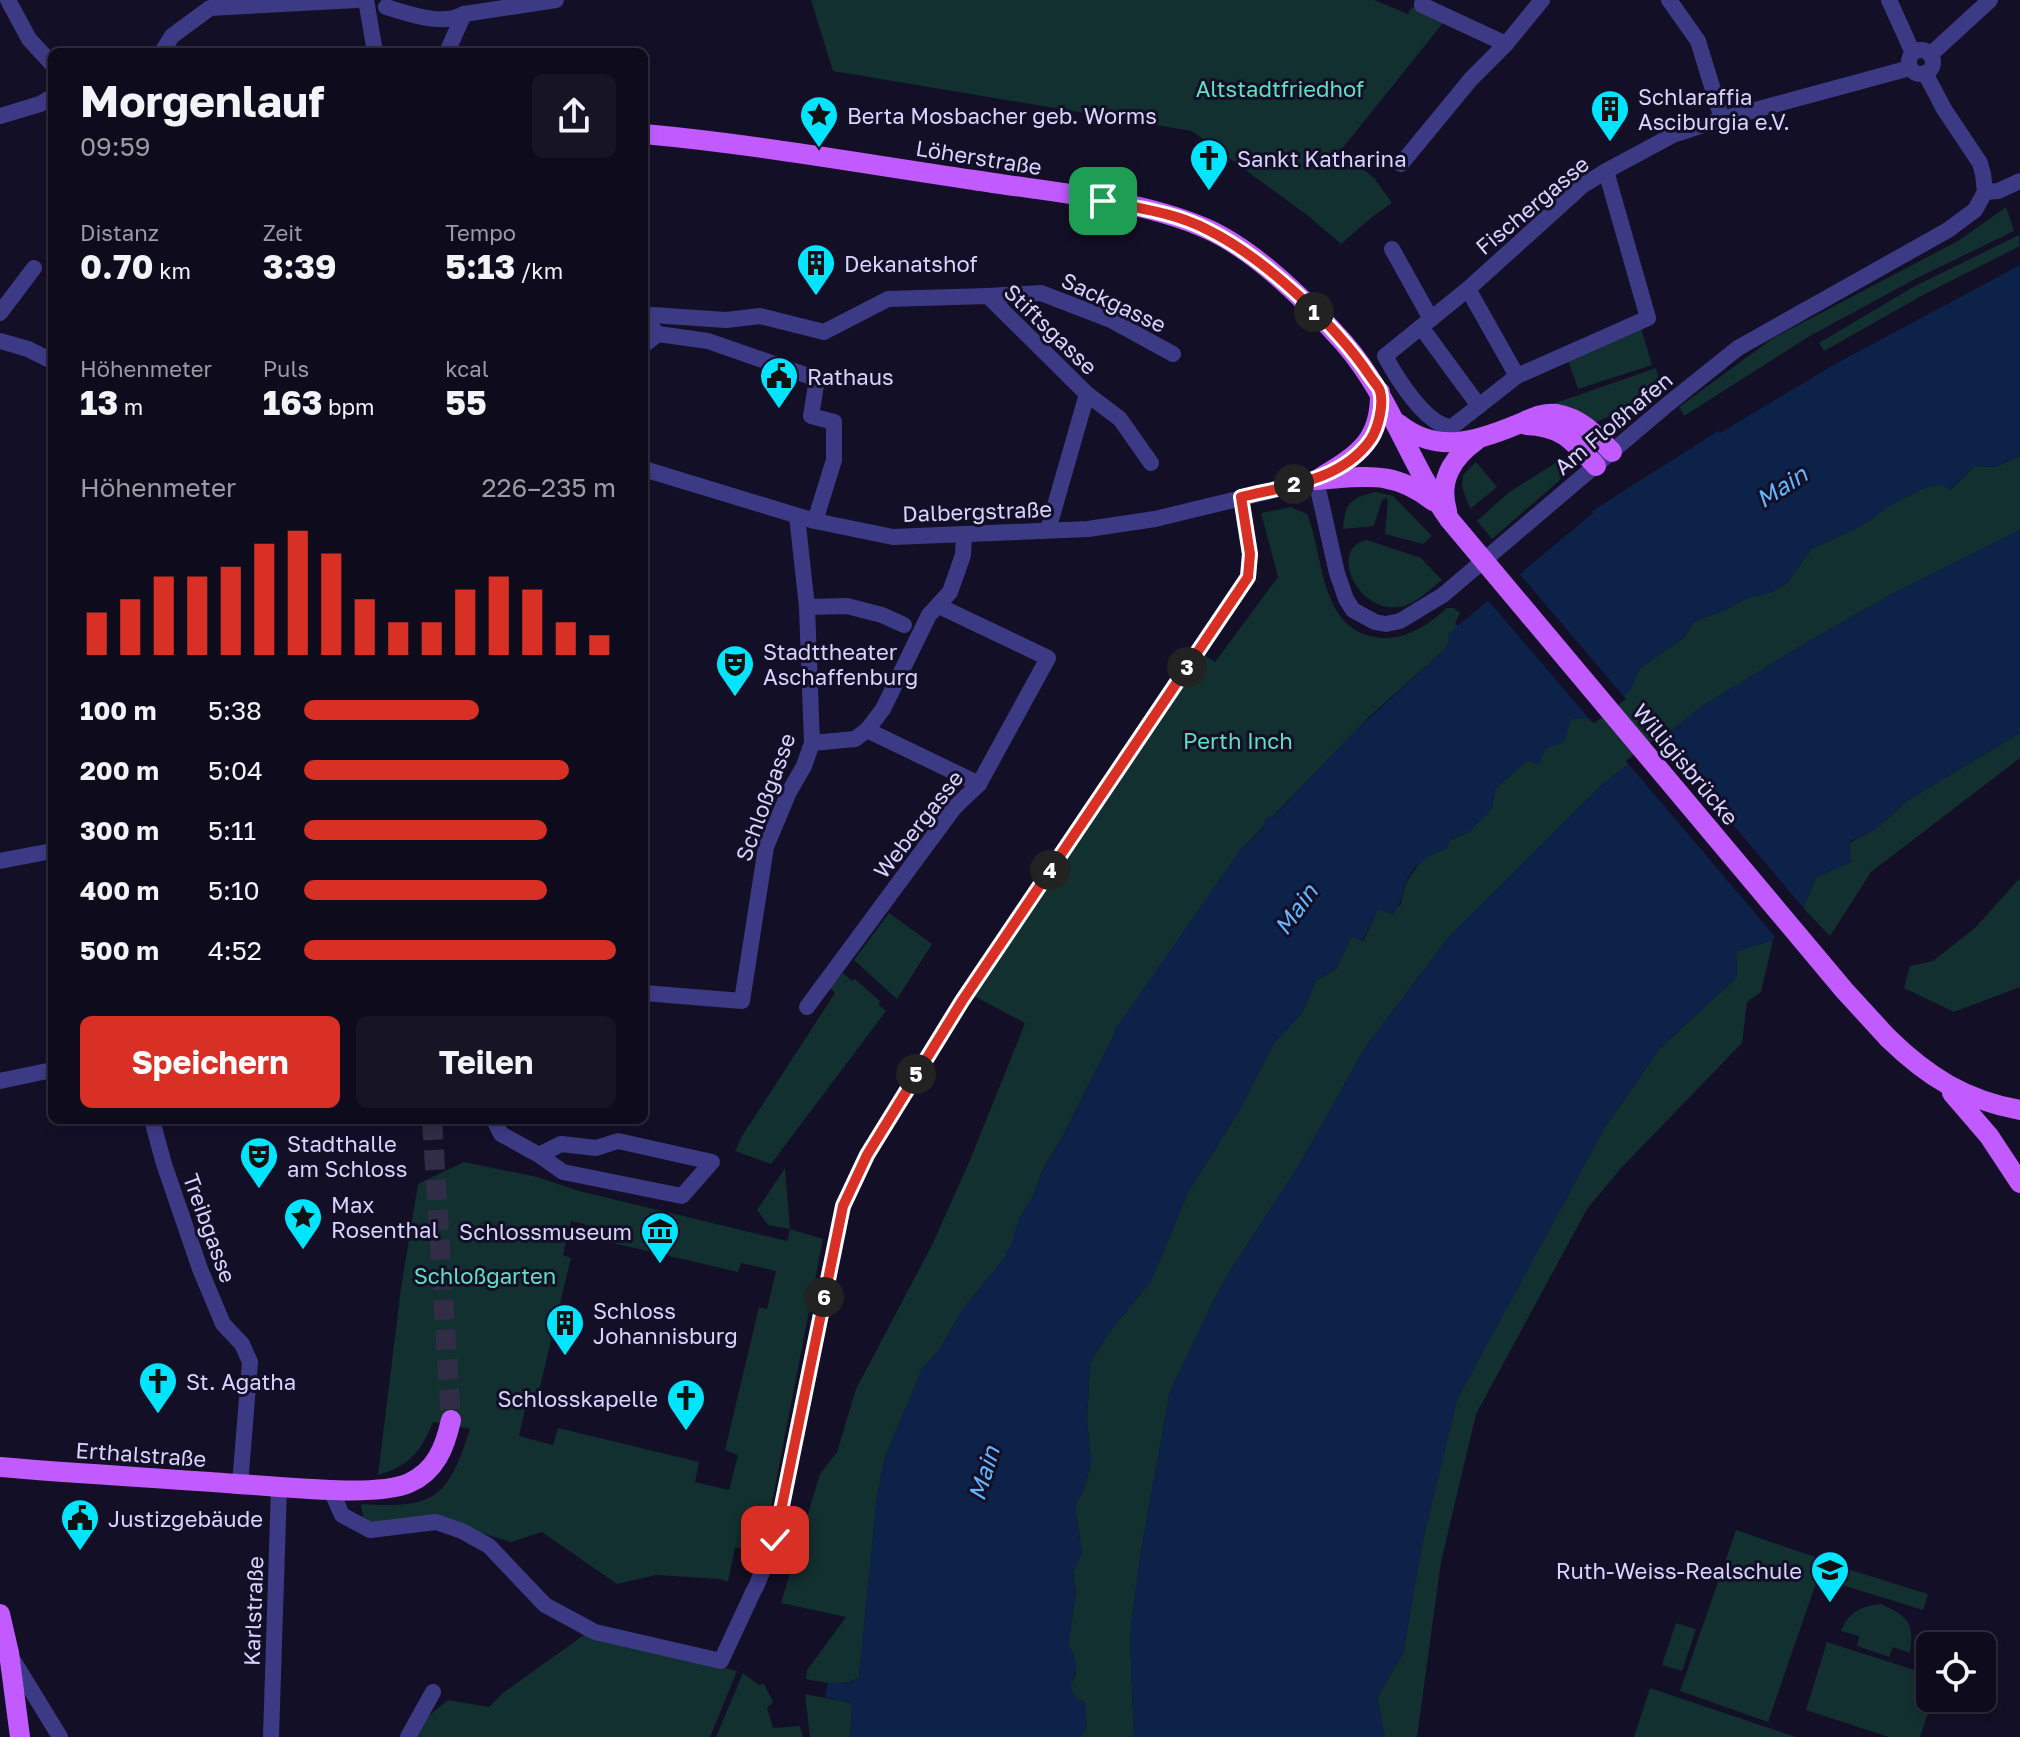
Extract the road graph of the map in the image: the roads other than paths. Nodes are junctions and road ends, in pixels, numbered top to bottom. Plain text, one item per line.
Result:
1 (8, 0) edge
2 (357, 0) edge
3 (366, 0) edge
4 (1423, 0) edge
5 (1542, 0) edge
6 (1669, 0) edge
7 (1889, 0) edge
8 (1990, 0) edge
9 (556, 1) edge
10 (207, 4) edge
11 (386, 7) dead end
12 (464, 14) junction
13 (1506, 44) junction
14 (164, 48) edge
15 (374, 48) edge
16 (449, 48) edge
17 (48, 60) edge
18 (1920, 62) junction
19 (48, 99) edge
20 (0, 116) edge
21 (1722, 119) junction
22 (648, 134) edge
23 (1401, 164) dead end
24 (1606, 171) junction
25 (2020, 181) edge
26 (1985, 192) junction
27 (1392, 249) dead end
28 (34, 268) dead end
29 (1468, 289) junction
30 (988, 296) junction
31 (0, 313) edge
32 (1426, 323) junction
33 (651, 339) edge
34 (0, 341) edge
35 (1173, 354) dead end
36 (48, 359) edge
37 (1517, 376) junction
38 (1380, 392) junction
39 (1087, 394) junction
40 (1479, 406) junction
41 (1396, 422) junction
42 (1518, 424) junction
43 (1478, 440) junction
44 (1612, 452) junction
45 (1151, 463) dead end
46 (1596, 466) junction
47 (648, 470) edge
48 (1316, 480) junction
49 (1241, 497) junction
50 (1446, 513) junction
51 (797, 516) junction
52 (815, 521) junction
53 (1048, 530) junction
54 (964, 534) junction
55 (939, 606) junction
56 (807, 607) junction
57 (913, 630) junction
58 (867, 730) junction
59 (812, 743) junction
60 (979, 784) junction
61 (48, 852) edge
62 (0, 861) edge
63 (648, 993) edge
64 (807, 1007) dead end
65 (48, 1071) edge
66 (1935, 1078) junction
67 (0, 1081) edge
68 (2020, 1110) edge
69 (153, 1124) edge
70 (496, 1124) edge
71 (539, 1155) junction
72 (2020, 1183) edge
73 (451, 1420) tunnel mouth
74 (0, 1467) edge
75 (240, 1484) junction
76 (279, 1487) junction
77 (330, 1488) junction
78 (0, 1614) edge
79 (9, 1653) junction
80 (433, 1692) dead end
81 (20, 1737) edge
82 (60, 1737) edge
83 (271, 1737) edge
84 (408, 1737) edge

1 - 17 street
2 - 10 street
3 - 15 street
4 - 13 street
5 - 13 street
6 - 21 street
7 - 18 street
8 - 18 street
9 - 12 street
10 - 14 street
11 - 12 street
12 - 16 street
13 - 23 street
18 - 21 street, Fischergasse
18 - 26 street
19 - 20 street
21 - 24 street, Fischergasse
22 - 38 main road, Löherstraße
24 - 29 street, Fischergasse
24 - 37 street
25 - 26 street
26 - 44 street, Am Floßhafen
27 - 32 street
28 - 31 street
29 - 32 street, Fischergasse
29 - 37 street
30 - 33 street, Stiftsgasse
30 - 35 street, Sackgasse
30 - 39 street, Stiftsgasse
32 - 40 street
32 - 40 street, Fischergasse
33 - 52 street
34 - 36 street
37 - 40 street
38 - 41 main road, Löherstraße
38 - 48 main road
39 - 45 street, Stiftsgasse
39 - 53 street
41 - 43 main road
41 - 50 main road, Löherstraße
42 - 43 main road
42 - 44 main road
42 - 46 main road
43 - 50 main road
44 - 46 street, Am Floßhafen
46 - 48 street, Am Floßhafen
47 - 51 street, Dalbergstraße
48 - 49 street, Dalbergstraße
48 - 50 main road
49 - 53 street, Dalbergstraße
49 - 77 street
50 - 66 main road, Willigisbrücke, bridge
51 - 52 street, Dalbergstraße
51 - 56 street, Schloßgasse
52 - 54 street, Dalbergstraße
53 - 54 street, Dalbergstraße
54 - 55 street
55 - 57 street
55 - 60 street, Webergasse
56 - 57 street
56 - 59 street, Schloßgasse
57 - 58 street
58 - 59 street
58 - 60 street
59 - 63 street, Schloßgasse
60 - 64 street, Webergasse
61 - 62 street
65 - 67 street
66 - 68 main road
66 - 72 main road
69 - 75 street, Treibgasse
70 - 71 street
71 - 71 street
73 - 77 main road, Erthalstraße
74 - 75 main road, Erthalstraße
75 - 76 main road, Erthalstraße
76 - 77 main road, Erthalstraße
76 - 83 street, Karlstraße
78 - 79 main road
79 - 81 main road
79 - 82 street
80 - 84 street

